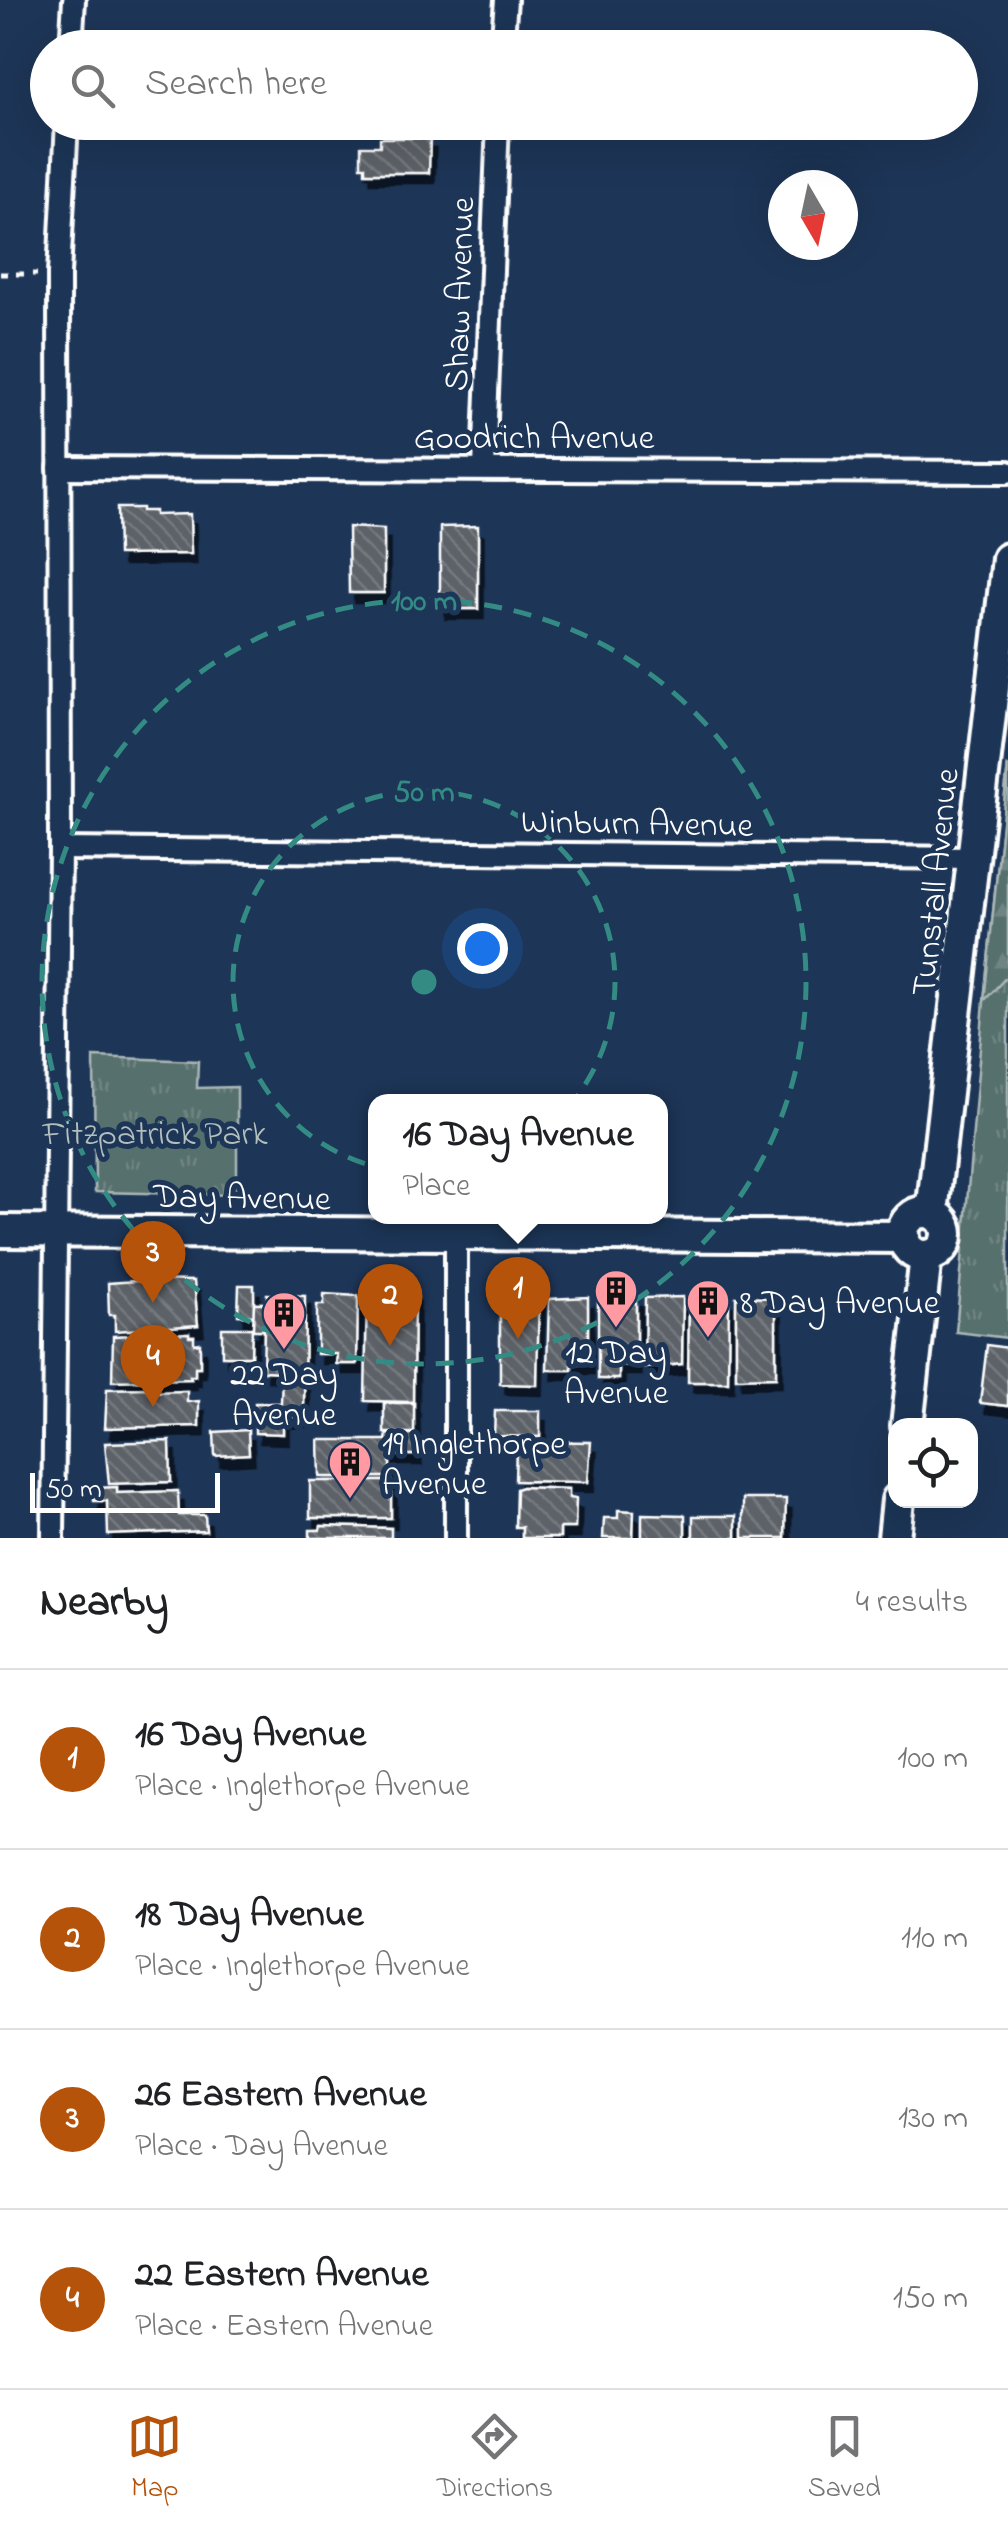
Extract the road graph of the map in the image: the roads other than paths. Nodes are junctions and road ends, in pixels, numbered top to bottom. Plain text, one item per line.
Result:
1 (74, 0) edge
2 (506, 0) edge
3 (72, 30) edge
4 (504, 30) edge
5 (66, 140) edge
6 (497, 140) edge
7 (60, 468) junction
8 (484, 468) junction
9 (1008, 472) edge
10 (1008, 559) edge
11 (60, 849) junction
12 (974, 858) junction
13 (0, 1231) edge
14 (54, 1232) junction
15 (456, 1236) junction
16 (915, 1247) junction
17 (907, 1418) edge
18 (897, 1508) edge
19 (54, 1538) edge
20 (456, 1538) edge
21 (894, 1538) edge

1 - 3 street
2 - 4 street
5 - 7 street
6 - 8 street, Shaw Avenue
7 - 8 street, Goodrich Avenue
7 - 11 street
8 - 9 street, Goodrich Avenue
10 - 12 street, Tunstall Avenue
11 - 12 street, Winburn Avenue
11 - 14 street
12 - 16 street, Tunstall Avenue
13 - 14 street, Day Avenue
14 - 15 street, Day Avenue
14 - 19 street
15 - 16 street, Day Avenue
15 - 20 street
16 - 17 street
18 - 21 street

